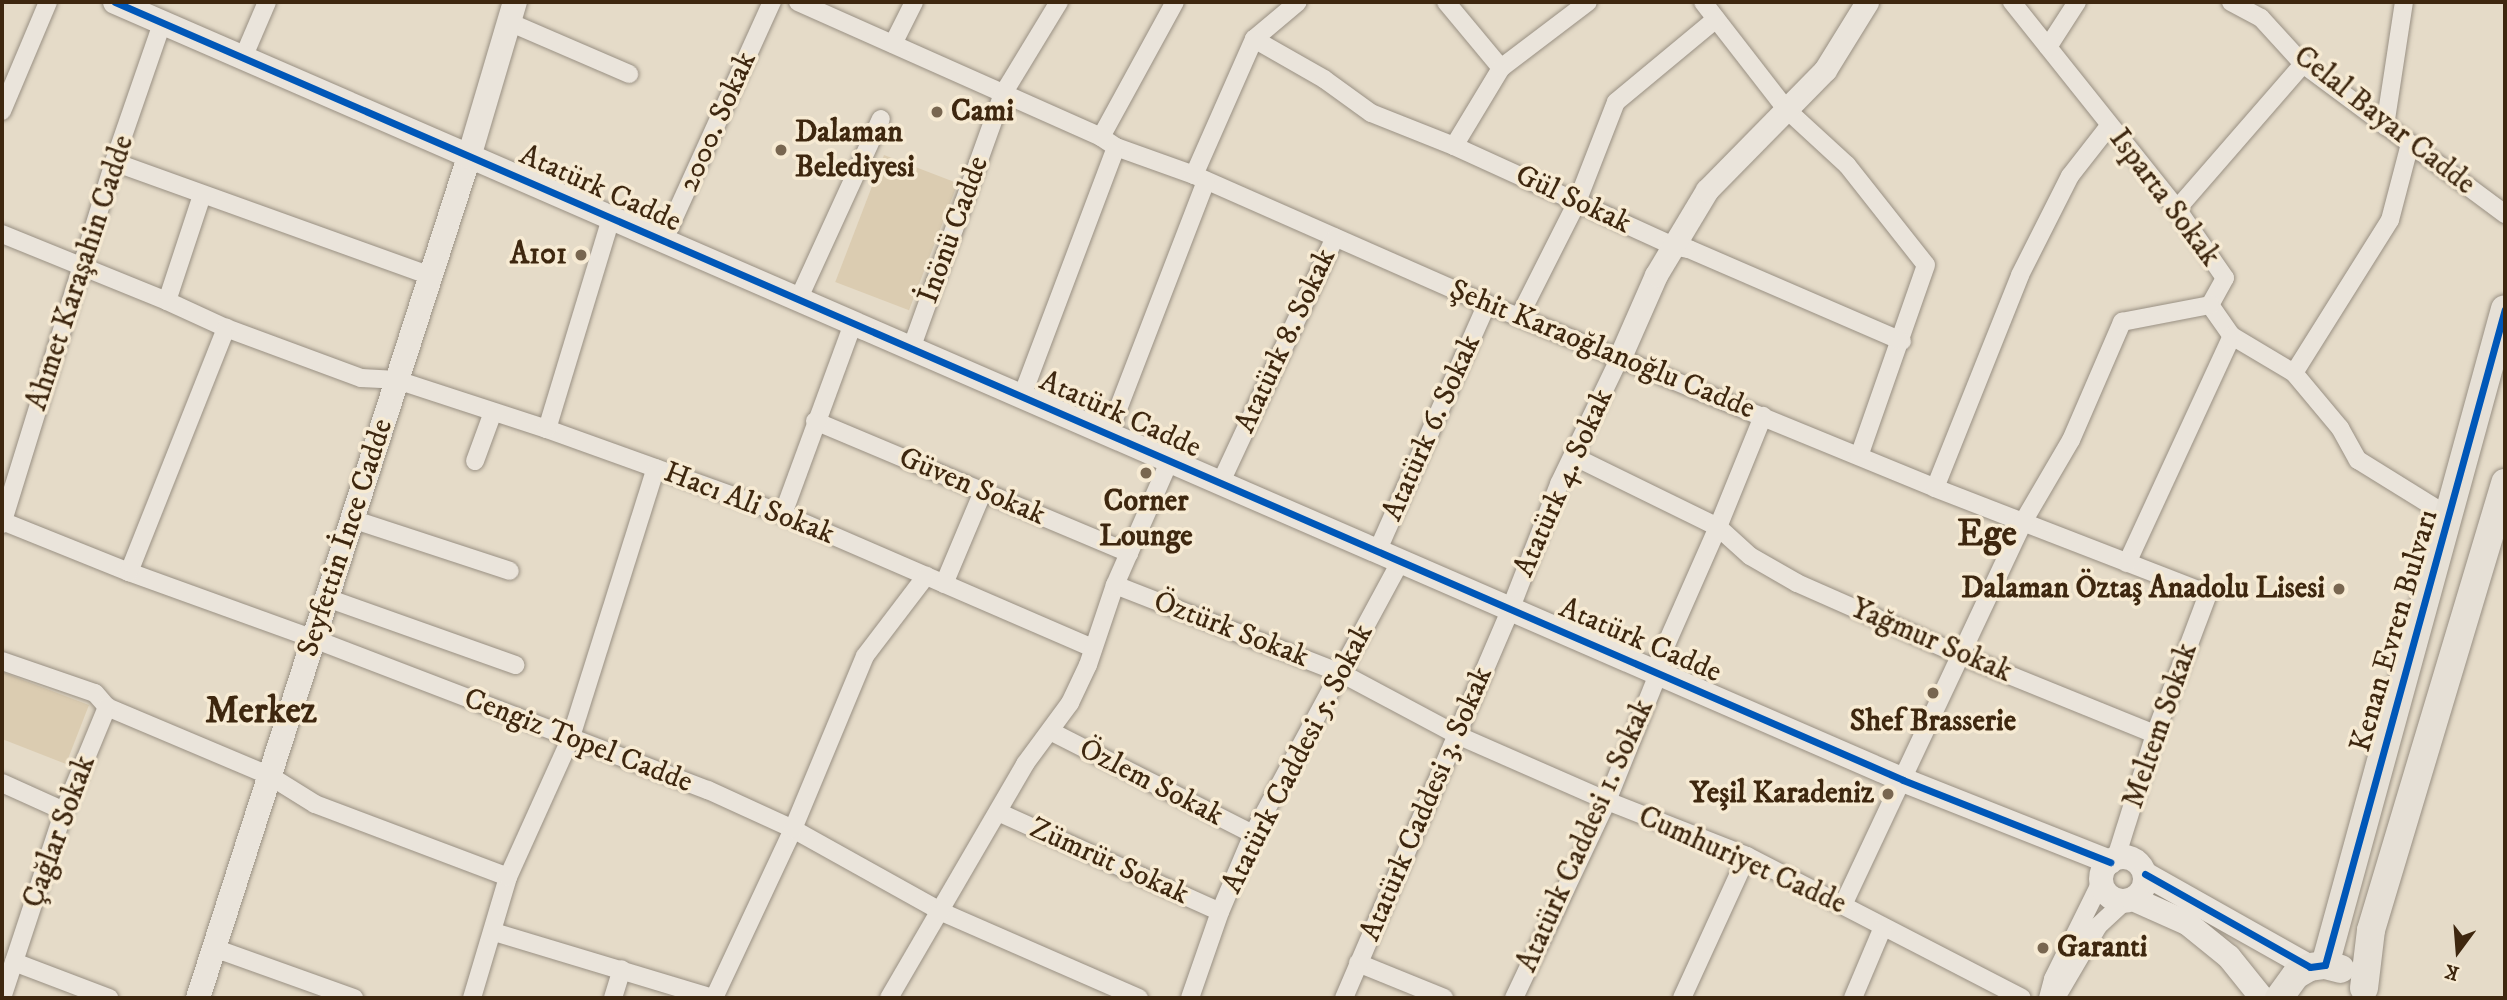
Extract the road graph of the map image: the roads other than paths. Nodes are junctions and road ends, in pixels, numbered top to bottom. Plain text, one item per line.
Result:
1 (48, 2) edge
2 (115, 2) edge
3 (267, 2) edge
4 (772, 2) edge
5 (798, 2) edge
6 (914, 2) edge
7 (1059, 2) edge
8 (1175, 2) edge
9 (1298, 2) edge
10 (1446, 2) edge
11 (1587, 2) edge
12 (1703, 2) edge
13 (1866, 2) edge
14 (2012, 2) edge
15 (2077, 2) edge
16 (2231, 2) edge
17 (2404, 2) edge
18 (2262, 10) edge
19 (512, 12) edge
20 (1716, 19) junction
21 (162, 23) junction
22 (1254, 39) junction
23 (893, 44) junction
24 (2048, 47) junction
25 (243, 58) junction
26 (2303, 64) junction
27 (1501, 68) junction
28 (629, 74) dead end
29 (1003, 94) junction
30 (1786, 109) junction
31 (2, 111) edge
32 (881, 118) dead end
33 (2109, 126) junction
34 (2385, 126) junction
35 (1108, 142) junction
36 (2410, 144) junction
37 (1454, 146) junction
38 (469, 157) junction
39 (114, 162) junction
40 (1200, 178) junction
41 (202, 195) junction
42 (1577, 202) junction
43 (2178, 209) junction
44 (2505, 214) edge
45 (611, 219) junction
46 (2, 234) edge
47 (1335, 237) junction
48 (663, 242) junction
49 (1673, 246) junction
50 (82, 268) junction
51 (430, 276) junction
52 (798, 300) junction
53 (167, 301) junction
54 (1487, 304) junction
55 (2210, 305) junction
56 (2505, 309) edge
57 (1519, 317) junction
58 (853, 324) junction
59 (226, 328) junction
60 (2232, 337) junction
61 (1902, 341) junction
62 (911, 349) junction
63 (1620, 357) junction
64 (2294, 373) junction
65 (397, 380) junction
66 (1021, 396) junction
67 (493, 412) junction
68 (1763, 416) junction
69 (816, 421) junction
70 (547, 429) junction
71 (1108, 435) junction
72 (1573, 456) junction
73 (1859, 456) junction
74 (475, 461) dead end
75 (1169, 461) junction
76 (656, 468) junction
77 (2505, 483) edge
78 (1220, 484) junction
79 (1935, 488) junction
80 (983, 492) junction
81 (783, 514) junction
82 (2450, 517) junction
83 (352, 519) junction
84 (2, 522) edge
85 (2023, 522) junction
86 (1718, 527) junction
87 (1377, 552) junction
88 (1129, 553) junction
89 (1400, 562) junction
90 (2127, 563) junction
91 (510, 571) dead end
92 (130, 572) junction
93 (926, 576) junction
94 (944, 584) junction
95 (1115, 585) junction
96 (2208, 594) joint
97 (327, 598) junction
98 (1510, 610) junction
99 (314, 639) junction
100 (1093, 648) junction
101 (1960, 655) junction
102 (2, 661) edge
103 (515, 665) dead end
104 (1341, 673) junction
105 (1656, 673) junction
106 (107, 707) junction
107 (1050, 731) junction
108 (2155, 734) junction
109 (1457, 735) junction
110 (570, 740) junction
111 (270, 776) junction
112 (1903, 780) junction
113 (2, 783) edge
114 (1606, 801) junction
115 (64, 811) junction
116 (998, 812) junction
117 (793, 829) junction
118 (1253, 834) junction
119 (1747, 856) junction
120 (2109, 867) junction
121 (2145, 874) junction
122 (508, 877) junction
123 (2129, 900) junction
124 (1843, 905) junction
125 (942, 912) junction
126 (1220, 912) junction
127 (1883, 927) junction
128 (494, 932) junction
129 (214, 948) junction
130 (14, 962) junction
131 (1358, 963) junction
132 (2318, 966) junction
133 (622, 969) junction
134 (1102, 990) edge
135 (2366, 993) edge
136 (2, 998) edge
137 (109, 998) edge
138 (198, 998) edge
139 (354, 998) edge
140 (472, 998) edge
141 (613, 998) edge
142 (713, 998) edge
143 (889, 998) edge
144 (1139, 998) edge
145 (1190, 998) edge
146 (1343, 998) edge
147 (1444, 998) edge
148 (1514, 998) edge
149 (1682, 998) edge
150 (1853, 998) edge
151 (2022, 998) edge
152 (2048, 998) edge
153 (2055, 998) edge
154 (2262, 998) edge
155 (2279, 998) edge

1 - 31 street
2 - 21 main road, Atatürk Cadde
3 - 25 street
4 - 48 street, 2000. Sokak
5 - 23 street, Şehit Karaoğlanoğlu Cadde
6 - 23 street
7 - 29 street, İnönü Cadde
8 - 35 street
9 - 22 street
10 - 27 street
11 - 27 street
12 - 20 street
13 - 30 street
14 - 24 street, Isparta Sokak
15 - 24 street
16 - 18 street, Celal Bayar Cadde
17 - 34 street
18 - 26 street, Celal Bayar Cadde
19 - 28 street
19 - 38 main road, Seyfettin İnce Cadde
20 - 30 street
20 - 42 street
21 - 25 main road, Atatürk Cadde
21 - 39 street, Ahmet Karaşahin Cadde
22 - 37 street, Gül Sokak
22 - 40 street
23 - 29 street, Şehit Karaoğlanoğlu Cadde
24 - 33 street, Isparta Sokak
25 - 38 main road, Atatürk Cadde
26 - 34 street, Celal Bayar Cadde
26 - 43 street
27 - 37 street
29 - 35 street, Şehit Karaoğlanoğlu Cadde
29 - 62 street, İnönü Cadde
30 - 49 street
30 - 61 street
32 - 52 street
33 - 43 street, Isparta Sokak
33 - 79 street
34 - 36 street, Celal Bayar Cadde
35 - 40 street, Şehit Karaoğlanoğlu Cadde
35 - 66 street
36 - 44 street, Celal Bayar Cadde
36 - 64 street
37 - 42 street, Gül Sokak
38 - 45 main road, Atatürk Cadde
38 - 51 main road, Seyfettin İnce Cadde
39 - 41 street
39 - 50 street, Ahmet Karaşahin Cadde
40 - 47 street, Şehit Karaoğlanoğlu Cadde
40 - 71 street
41 - 51 street
41 - 53 street
42 - 49 street, Gül Sokak
42 - 57 street
43 - 55 street, Isparta Sokak
45 - 48 main road, Atatürk Cadde
45 - 70 street
46 - 50 street, Hacı Ali Sokak
47 - 54 street, Şehit Karaoğlanoğlu Cadde
47 - 78 street, Atatürk 8. Sokak
48 - 52 main road, Atatürk Cadde
49 - 61 street, Gül Sokak
49 - 63 street
50 - 53 street, Hacı Ali Sokak
50 - 84 street, Ahmet Karaşahin Cadde
51 - 65 main road, Seyfettin İnce Cadde
52 - 58 main road, Atatürk Cadde
53 - 59 street, Hacı Ali Sokak
54 - 57 street, Şehit Karaoğlanoğlu Cadde
54 - 87 street, Atatürk 6. Sokak
55 - 60 street, Isparta Sokak
55 - 85 street
56 - 82 main road, Kenan Evren Bulvarı
57 - 63 street, Şehit Karaoğlanoğlu Cadde
58 - 62 main road, Atatürk Cadde
58 - 69 street
59 - 65 street, Hacı Ali Sokak
59 - 92 street
60 - 64 street, Isparta Sokak
60 - 90 street
61 - 73 street
62 - 66 main road, Atatürk Cadde
63 - 68 street, Şehit Karaoğlanoğlu Cadde
63 - 72 street, Atatürk 4. Sokak
64 - 82 street, Isparta Sokak
65 - 67 street, Hacı Ali Sokak
65 - 83 main road, Seyfettin İnce Cadde
66 - 71 main road, Atatürk Cadde
67 - 70 street, Hacı Ali Sokak
67 - 74 street
68 - 73 street, Şehit Karaoğlanoğlu Cadde
68 - 86 street, Atatürk Caddesi 1. Sokak
69 - 80 street, Güven Sokak
69 - 81 street
70 - 76 street, Hacı Ali Sokak
71 - 75 main road, Atatürk Cadde
72 - 86 street, Yağmur Sokak
72 - 98 street, Atatürk 4. Sokak
73 - 79 street, Şehit Karaoğlanoğlu Cadde
75 - 78 main road, Atatürk Cadde
75 - 88 street
76 - 81 street, Hacı Ali Sokak
76 - 110 street
77 - 135 main road, Kenan Evren Bulvarı
78 - 87 main road, Atatürk Cadde
79 - 85 street, Şehit Karaoğlanoğlu Cadde
80 - 88 street, Güven Sokak
80 - 94 street
81 - 93 street, Hacı Ali Sokak
82 - 132 main road, Kenan Evren Bulvarı
83 - 91 street
83 - 97 main road, Seyfettin İnce Cadde
84 - 92 street, Cengiz Topel Cadde
85 - 90 street, Şehit Karaoğlanoğlu Cadde
85 - 101 street
86 - 101 street, Yağmur Sokak
86 - 105 street, Atatürk Caddesi 1. Sokak
87 - 89 main road, Atatürk Cadde
88 - 95 street
89 - 98 main road, Atatürk Cadde
89 - 104 street, Atatürk Caddesi 5. Sokak
90 - 96 street, Şehit Karaoğlanoğlu Cadde
92 - 99 street, Cengiz Topel Cadde
93 - 94 street, Hacı Ali Sokak
93 - 117 street
94 - 100 street, Hacı Ali Sokak
95 - 100 street
95 - 104 street, Öztürk Sokak
96 - 108 street, Meltem Sokak
97 - 99 main road, Seyfettin İnce Cadde
97 - 103 street
98 - 105 main road, Atatürk Cadde
98 - 109 street, Atatürk Caddesi 3. Sokak
99 - 110 street, Cengiz Topel Cadde
99 - 111 main road, Seyfettin İnce Cadde
100 - 107 street
101 - 108 street, Yağmur Sokak
101 - 112 street
102 - 106 street
104 - 109 street, Öztürk Sokak
104 - 118 street, Atatürk Caddesi 5. Sokak
105 - 112 main road, Atatürk Cadde
105 - 114 street, Atatürk Caddesi 1. Sokak
106 - 111 street
106 - 115 street, Çağlar Sokak
107 - 116 street
107 - 118 street, Özlem Sokak
108 - 120 street, Meltem Sokak
109 - 114 street, Cumhuriyet Cadde
109 - 131 street, Atatürk Caddesi 3. Sokak
110 - 117 street, Cengiz Topel Cadde
110 - 122 street
111 - 122 street
111 - 129 main road, Seyfettin İnce Cadde
112 - 120 main road, Atatürk Cadde
112 - 124 street
113 - 115 street
114 - 119 street, Cumhuriyet Cadde
114 - 148 street, Atatürk Caddesi 1. Sokak
115 - 130 street, Çağlar Sokak
116 - 125 street
116 - 126 street, Zümrüt Sokak
117 - 125 street, Cengiz Topel Cadde
117 - 142 street
118 - 126 street, Atatürk Caddesi 5. Sokak
119 - 124 street, Cumhuriyet Cadde
119 - 149 street
120 - 121 main road
120 - 123 main road
120 - 152 street, Meltem Sokak
121 - 123 main road
121 - 132 main road
122 - 128 street
123 - 153 street
123 - 154 main road
124 - 127 street, Cumhuriyet Cadde
125 - 134 street, Cengiz Topel Cadde
125 - 143 street
126 - 145 street, Atatürk Caddesi 5. Sokak
127 - 150 street
127 - 151 street, Cumhuriyet Cadde
128 - 133 street
128 - 140 street
129 - 138 main road, Seyfettin İnce Cadde
129 - 139 street
130 - 136 street, Çağlar Sokak
130 - 137 street
131 - 146 street, Atatürk Caddesi 3. Sokak
131 - 147 street
132 - 135 main road
132 - 155 main road
133 - 141 street
133 - 142 street
134 - 144 street, Cengiz Topel Cadde

